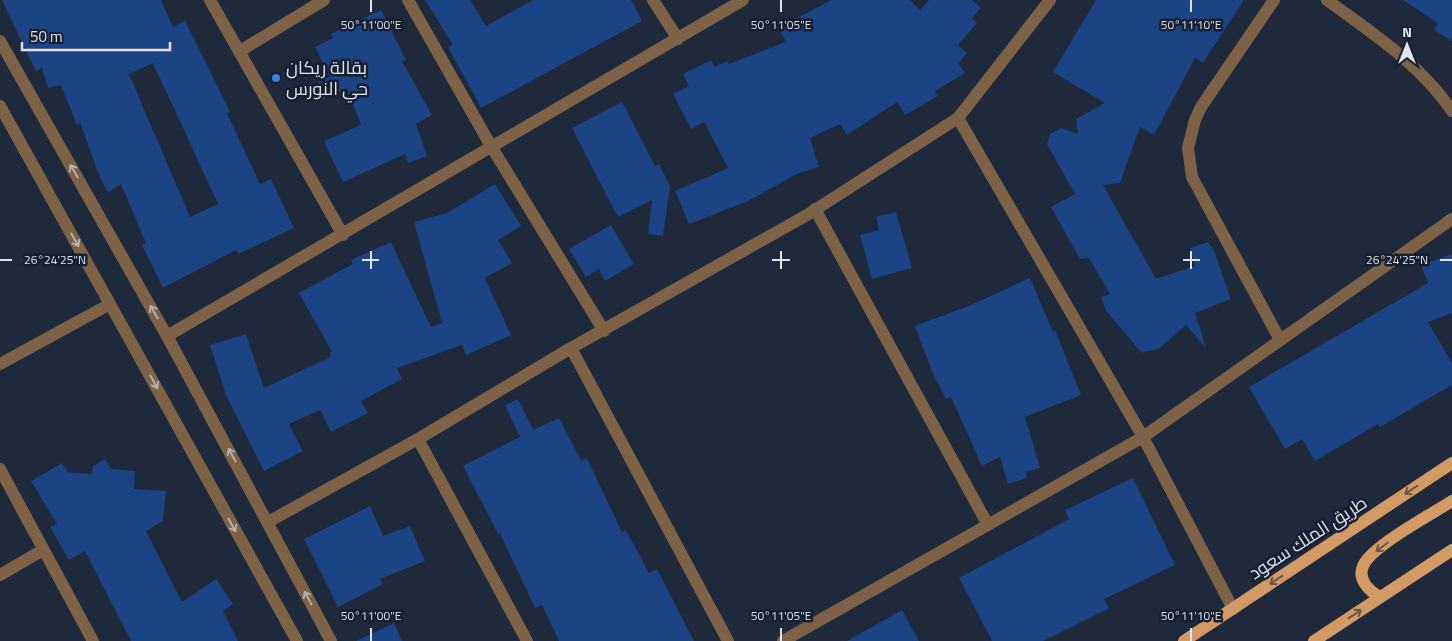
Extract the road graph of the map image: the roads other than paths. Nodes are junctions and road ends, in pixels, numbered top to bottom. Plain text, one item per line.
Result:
1 (210, 0) edge
2 (324, 0) edge
3 (408, 0) edge
4 (653, 0) edge
5 (743, 0) edge
6 (1050, 0) edge
7 (1327, 0) edge
8 (1273, 1) edge
9 (678, 39) junction
10 (0, 41) edge
11 (240, 51) junction
12 (0, 106) edge
13 (1452, 111) edge
14 (958, 118) junction
15 (491, 146) junction
16 (816, 209) junction
17 (1452, 219) edge
18 (343, 235) junction
19 (110, 304) junction
20 (604, 331) junction
21 (167, 336) junction
22 (1280, 340) junction
23 (570, 348) junction
24 (0, 364) edge
25 (1143, 437) junction
26 (418, 439) junction
27 (1452, 464) edge
28 (0, 469) edge
29 (1452, 501) edge
30 (268, 522) junction
31 (988, 525) junction
32 (44, 550) junction
33 (1452, 550) edge
34 (0, 575) edge
35 (1381, 597) junction
36 (1233, 608) junction
37 (93, 641) edge
38 (297, 641) edge
39 (331, 641) edge
40 (527, 641) edge
41 (728, 641) edge
42 (784, 641) edge
43 (1184, 641) edge
44 (1314, 641) edge

1 - 11 street
2 - 11 street
3 - 15 street
4 - 9 street
5 - 9 street
6 - 14 street
7 - 13 street
8 - 22 street
9 - 15 street
21 -> 10 street
11 - 18 street
12 -> 19 street
14 - 16 street
14 - 25 street
15 - 18 street
15 - 20 street
16 - 20 street
16 - 31 street
17 - 22 street
18 - 21 street
19 - 24 street
19 -> 38 street
20 - 23 street
30 -> 21 street
22 - 25 street
23 - 26 street
23 - 41 street
25 - 31 street
25 - 36 street
26 - 30 street
26 - 40 street
27 -> 36 main road, طريق الملك سعود
28 - 32 street
29 -> 35 main road
39 -> 30 street
31 - 42 street
32 - 34 street
32 - 37 street
33 - 35 main road
44 -> 35 main road
36 - 43 main road, طريق الملك سعود

